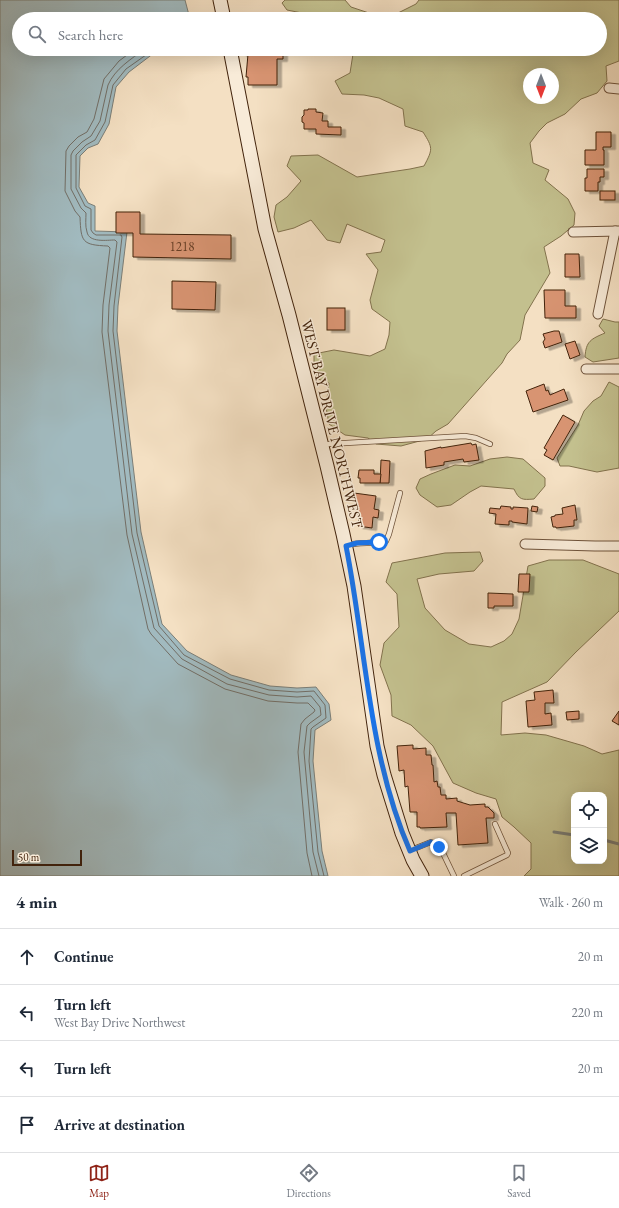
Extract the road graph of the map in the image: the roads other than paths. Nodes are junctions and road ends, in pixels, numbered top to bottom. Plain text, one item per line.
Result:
1 (220, 0) edge
2 (223, 12) edge
3 (231, 56) edge
4 (609, 88) dead end
5 (619, 89) edge
6 (617, 231) edge
7 (573, 232) dead end
8 (598, 314) dead end
9 (586, 369) dead end
10 (619, 369) edge
11 (490, 444) dead end
12 (322, 445) junction
13 (400, 493) dead end
14 (525, 544) dead end
15 (346, 546) junction
16 (619, 546) edge
17 (495, 824) dead end
18 (411, 856) junction
19 (416, 876) edge
20 (422, 876) edge
21 (454, 876) edge
22 (464, 876) edge

1 - 2 street
3 - 12 street, WEST BAY DRIVE NORTHWEST
4 - 5 street
6 - 7 street
6 - 8 street
9 - 10 street
11 - 12 lane
12 - 15 street, WEST BAY DRIVE NORTHWEST
13 - 15 lane
14 - 16 street
15 - 18 street, WEST BAY DRIVE NORTHWEST
17 - 22 lane
18 - 19 street, WEST BAY DRIVE NORTHWEST
18 - 20 street
18 - 21 lane

